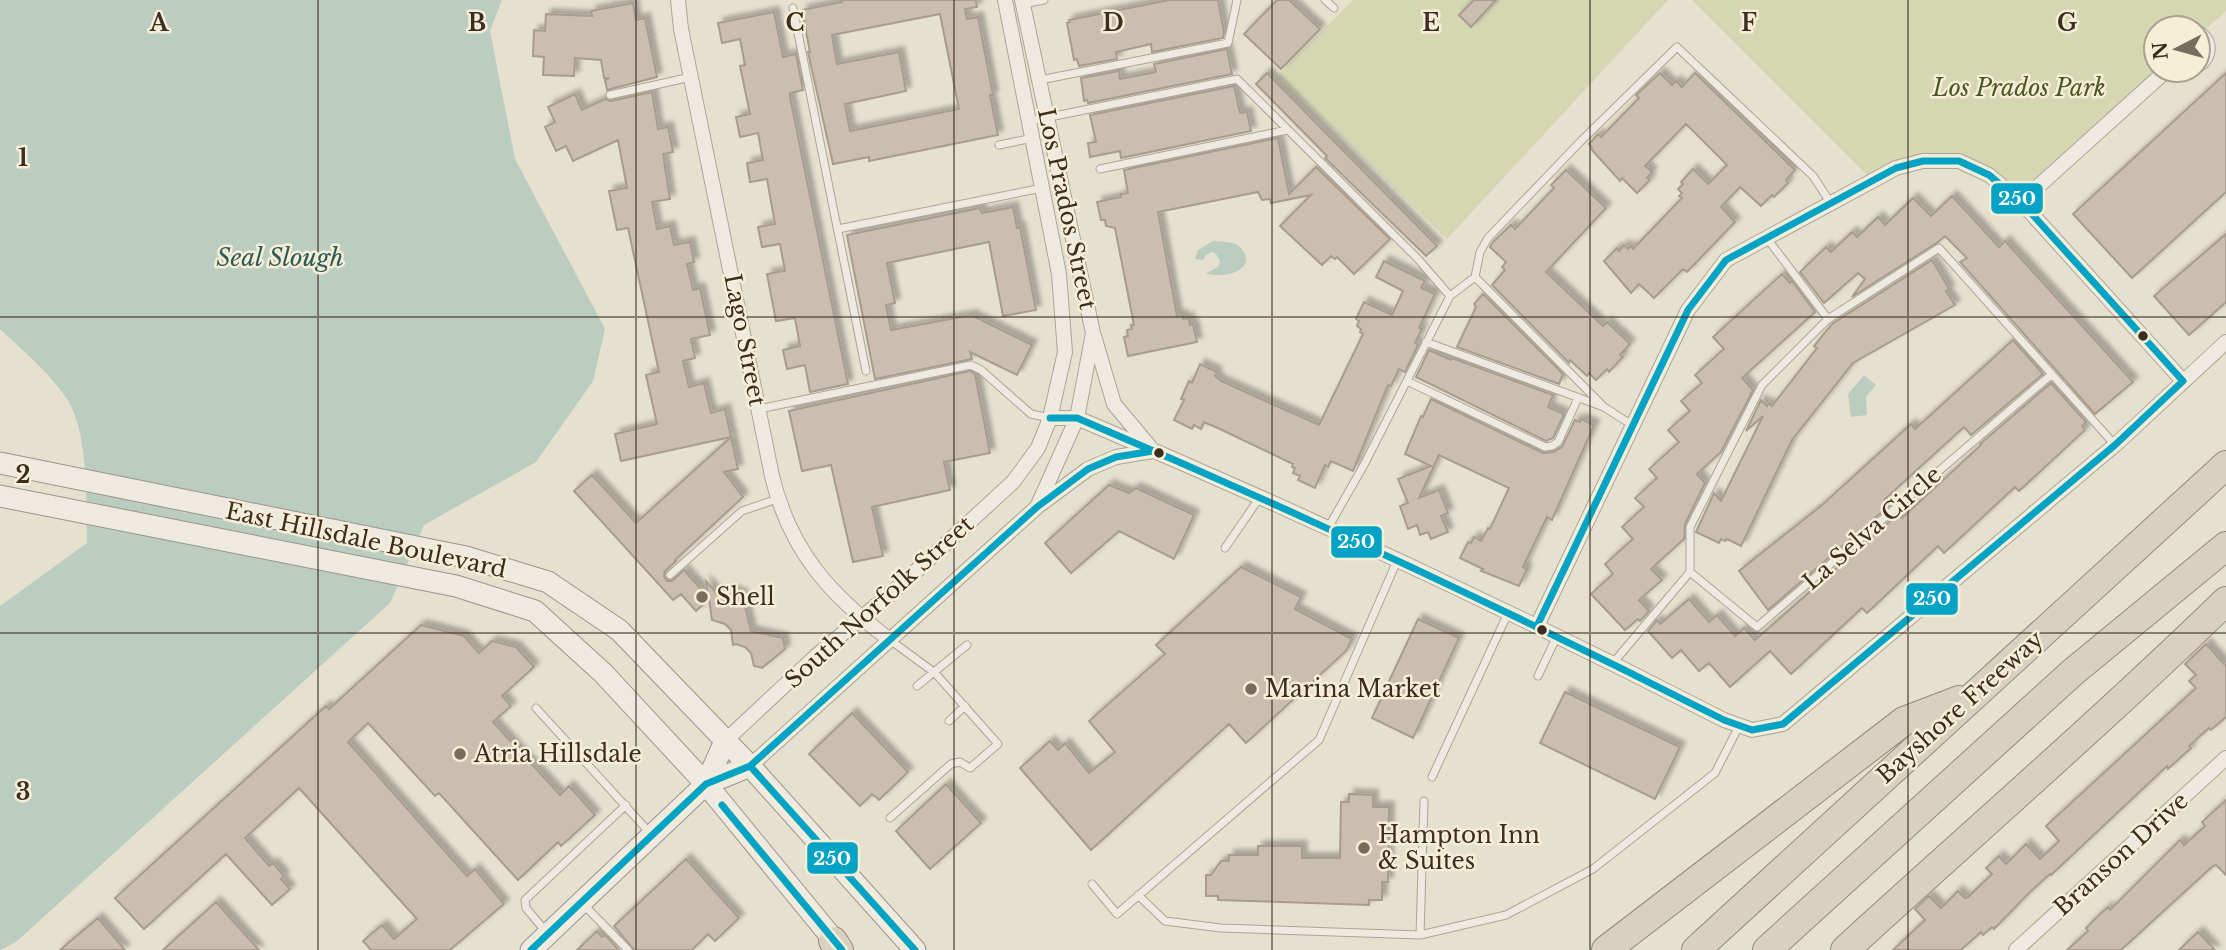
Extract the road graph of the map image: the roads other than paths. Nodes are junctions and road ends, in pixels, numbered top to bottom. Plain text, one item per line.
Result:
1 (678, 0) edge
2 (1005, 0) edge
3 (1044, 0) edge
4 (1237, 0) edge
5 (1325, 0) edge
6 (1023, 2) edge
7 (793, 8) dead end
8 (1334, 8) dead end
9 (691, 77) junction
10 (1040, 80) junction
11 (2152, 84) edge
12 (610, 94) dead end
13 (1049, 117) junction
14 (1030, 121) junction
15 (1287, 130) junction
16 (1033, 138) junction
17 (999, 145) dead end
18 (1100, 169) dead end
19 (1043, 188) junction
20 (1830, 202) junction
21 (2021, 202) junction
22 (838, 229) junction
23 (1766, 237) junction
24 (1475, 276) junction
25 (1450, 296) junction
26 (1828, 319) junction
27 (1093, 333) junction
28 (1426, 342) junction
29 (2226, 342) edge
30 (866, 371) dead end
31 (2052, 374) junction
32 (1407, 381) junction
33 (2183, 381) junction
34 (1578, 398) junction
35 (1604, 407) junction
36 (759, 409) junction
37 (1050, 418) junction
38 (1077, 418) junction
39 (1633, 425) junction
40 (2115, 445) junction
41 (1153, 451) junction
42 (7, 465) edge
43 (2226, 465) edge
44 (2, 496) edge
45 (1260, 498) junction
46 (777, 499) junction
47 (1037, 507) junction
48 (1328, 529) junction
49 (2226, 546) edge
50 (1226, 548) dead end
51 (1398, 561) junction
52 (1690, 572) junction
53 (670, 575) dead end
54 (2226, 601) edge
55 (1508, 613) junction
56 (859, 617) junction
57 (1536, 626) junction
58 (1557, 636) junction
59 (890, 640) junction
60 (967, 645) dead end
61 (1613, 663) junction
62 (934, 673) junction
63 (1538, 676) dead end
64 (918, 686) dead end
65 (1973, 695) junction
66 (965, 706) junction
67 (536, 708) dead end
68 (949, 721) dead end
69 (1740, 726) junction
70 (726, 741) junction
71 (2226, 758) edge
72 (750, 766) junction
73 (1432, 777) dead end
74 (706, 785) junction
75 (1424, 801) dead end
76 (626, 805) junction
77 (890, 818) dead end
78 (652, 836) junction
79 (1092, 884) dead end
80 (1138, 895) junction
81 (582, 902) junction
82 (1803, 917) junction
83 (548, 934) junction
84 (1420, 934) junction
85 (838, 947) edge
86 (531, 950) edge
87 (628, 950) edge
88 (915, 950) edge
89 (1609, 950) edge
90 (1696, 950) edge
91 (1768, 950) edge
92 (1776, 950) edge
93 (1845, 950) edge
94 (2016, 950) edge

1 - 9 street, Lago Street
2 - 14 street, Los Prados Street
3 - 6 lane
4 - 10 lane
5 - 8 lane
6 - 10 street, Los Prados Street
7 - 22 lane
9 - 12 lane
9 - 36 street, Lago Street
10 - 13 street, Los Prados Street
11 - 21 street
13 - 14 lane
13 - 15 lane
13 - 27 street, Los Prados Street
14 - 16 street, Los Prados Street
15 - 18 lane
15 - 25 lane
16 - 17 lane
16 - 19 street, Los Prados Street
19 - 22 lane
19 - 37 street, Los Prados Street
20 - 21 street
20 - 23 street
20 - 24 lane
21 - 33 street
22 - 30 lane
23 - 26 lane
23 - 39 street
24 - 25 lane
24 - 35 lane
25 - 28 lane
26 - 31 lane
26 - 52 lane
27 - 38 street, Los Prados Street
27 - 41 street
28 - 32 lane
28 - 34 lane
29 - 33 street
31 - 40 lane
31 - 52 lane, La Selva Circle
32 - 34 lane
32 - 48 lane
33 - 40 street
34 - 35 lane
35 - 39 lane
36 - 37 lane
36 - 46 street, Lago Street
37 - 38 street
37 - 56 street, South Norfolk Street
38 - 41 street
38 - 47 street, South Norfolk Street
39 - 57 street
40 - 69 street
41 - 45 street
41 - 47 street
42 - 70 main road, East Hillsdale Boulevard
43 - 65 highway, Bayshore Freeway
44 - 74 main road, East Hillsdale Boulevard
45 - 48 street
45 - 50 lane
46 - 53 lane
46 - 56 street, Lago Street
47 - 59 street, South Norfolk Street
48 - 51 street
49 - 82 highway
51 - 55 street
51 - 80 lane
52 - 61 lane
54 - 93 highway
55 - 57 street
55 - 73 lane
56 - 59 street, Lago Street
56 - 70 street, South Norfolk Street
57 - 58 street
58 - 61 street
58 - 63 lane
59 - 62 lane
59 - 72 street, South Norfolk Street
60 - 62 lane
61 - 69 street
62 - 64 lane
62 - 66 lane
65 - 89 highway
65 - 90 highway, Bayshore Freeway
66 - 68 lane
66 - 77 lane
67 - 76 lane
69 - 84 lane
70 - 72 main road, East Hillsdale Boulevard
70 - 74 main road, South Norfolk Street
71 - 94 street, Branson Drive
72 - 74 main road, South Norfolk Street
72 - 88 main road, East Hillsdale Boulevard
74 - 78 main road, South Norfolk Street
74 - 85 main road, East Hillsdale Boulevard
75 - 84 lane
76 - 78 lane
76 - 83 lane
78 - 81 main road, South Norfolk Street
79 - 80 lane
80 - 84 lane
81 - 83 main road, South Norfolk Street
81 - 87 lane
82 - 91 highway
82 - 92 highway
83 - 86 main road, South Norfolk Street

